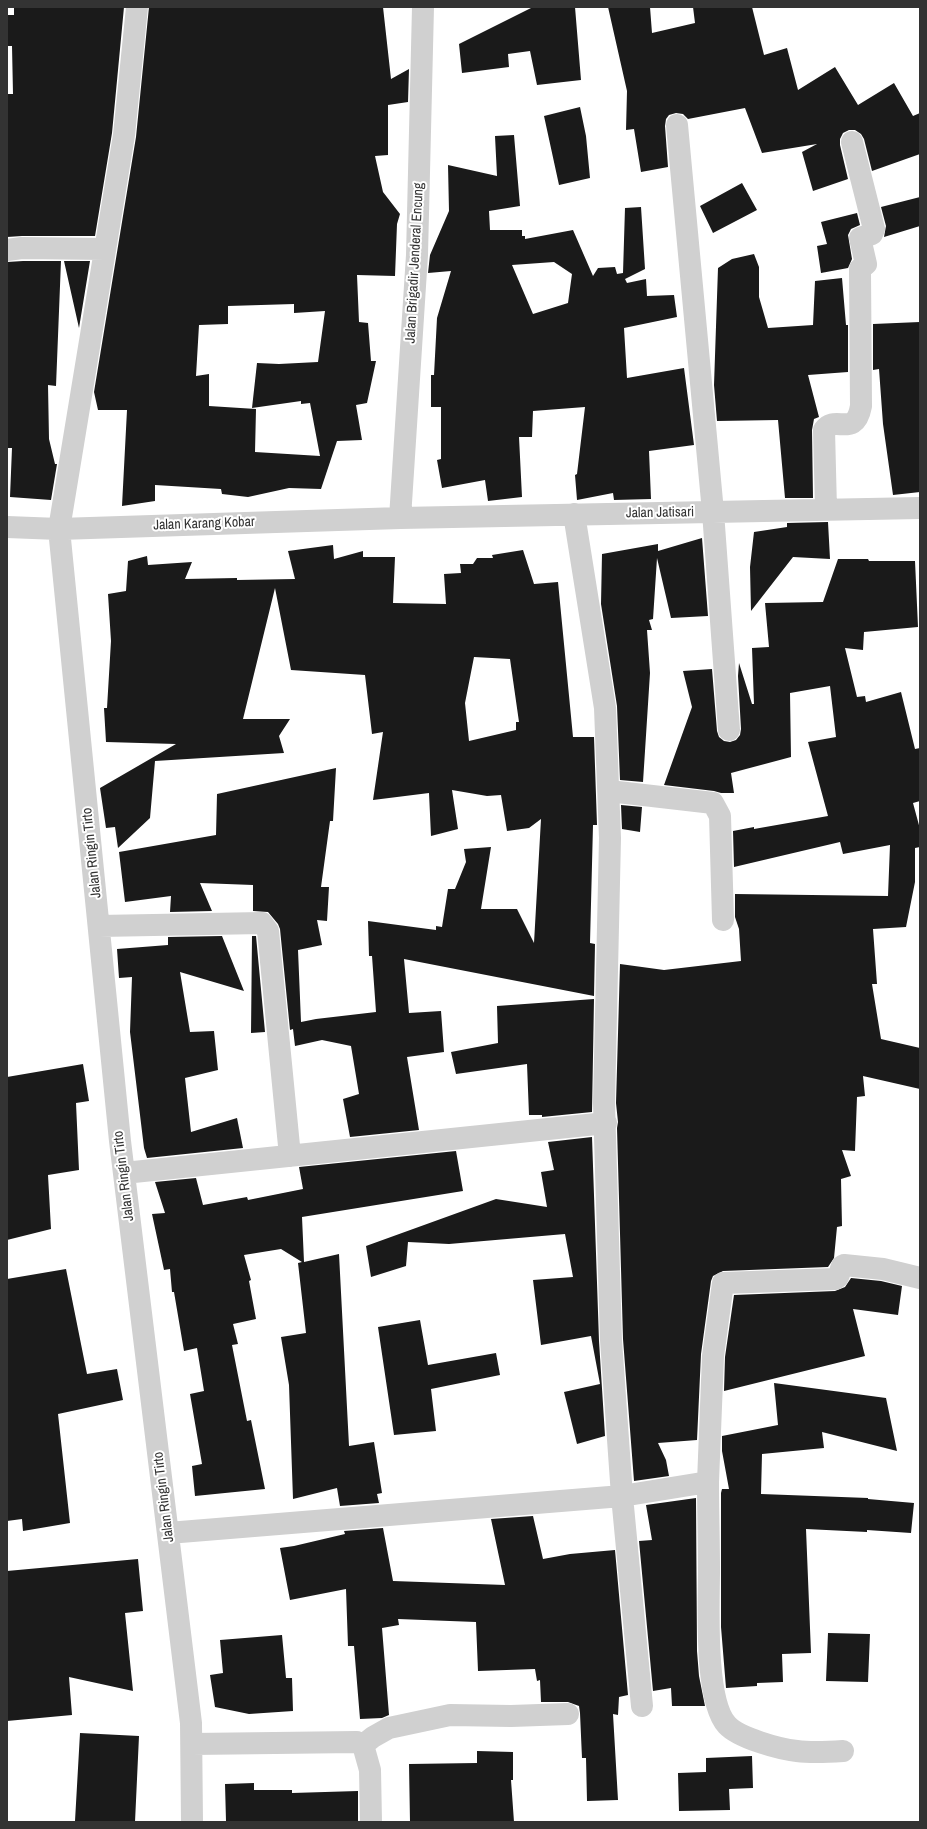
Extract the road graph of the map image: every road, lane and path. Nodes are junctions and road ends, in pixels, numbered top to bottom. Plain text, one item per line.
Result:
1 (137, 7) edge
2 (423, 7) edge
3 (677, 125) dead end
4 (852, 142) dead end
5 (105, 248) junction
6 (7, 250) edge
7 (920, 508) edge
8 (826, 509) junction
9 (713, 512) junction
10 (574, 514) junction
11 (400, 518) junction
12 (7, 527) edge
13 (59, 529) junction
14 (728, 730) dead end
15 (608, 791) junction
16 (723, 920) dead end
17 (99, 926) junction
18 (606, 1124) junction
19 (290, 1156) junction
20 (124, 1173) junction
21 (920, 1278) edge
22 (708, 1482) junction
23 (622, 1496) junction
24 (168, 1533) junction
25 (642, 1706) dead end
26 (568, 1714) dead end
27 (192, 1744) junction
28 (363, 1746) junction
29 (843, 1752) dead end
30 (192, 1822) edge
31 (371, 1822) edge

1 - 5 street, Jalan Ringin Tirto
2 - 11 street, Jalan Brigadir Jenderal Encung
3 - 9 street
4 - 8 street
5 - 6 street
5 - 13 street, Jalan Ringin Tirto
7 - 8 street, Jalan Jatisari
8 - 9 street, Jalan Jatisari
9 - 10 street, Jalan Jatisari
9 - 14 street
10 - 11 street, Jalan Jatisari
10 - 15 street
11 - 13 street, Jalan Karang Kobar
12 - 13 street, Jalan Karang Kobar
13 - 17 street, Jalan Ringin Tirto
15 - 16 street
15 - 18 street
17 - 19 street
17 - 20 street, Jalan Ringin Tirto
18 - 19 street
18 - 23 street
19 - 20 street
20 - 24 street, Jalan Ringin Tirto
21 - 22 street
22 - 23 street
22 - 29 street
23 - 24 street
23 - 25 street
24 - 27 street, Jalan Ringin Tirto
26 - 28 street
27 - 28 street
27 - 30 street, Jalan Ringin Tirto
28 - 31 street

